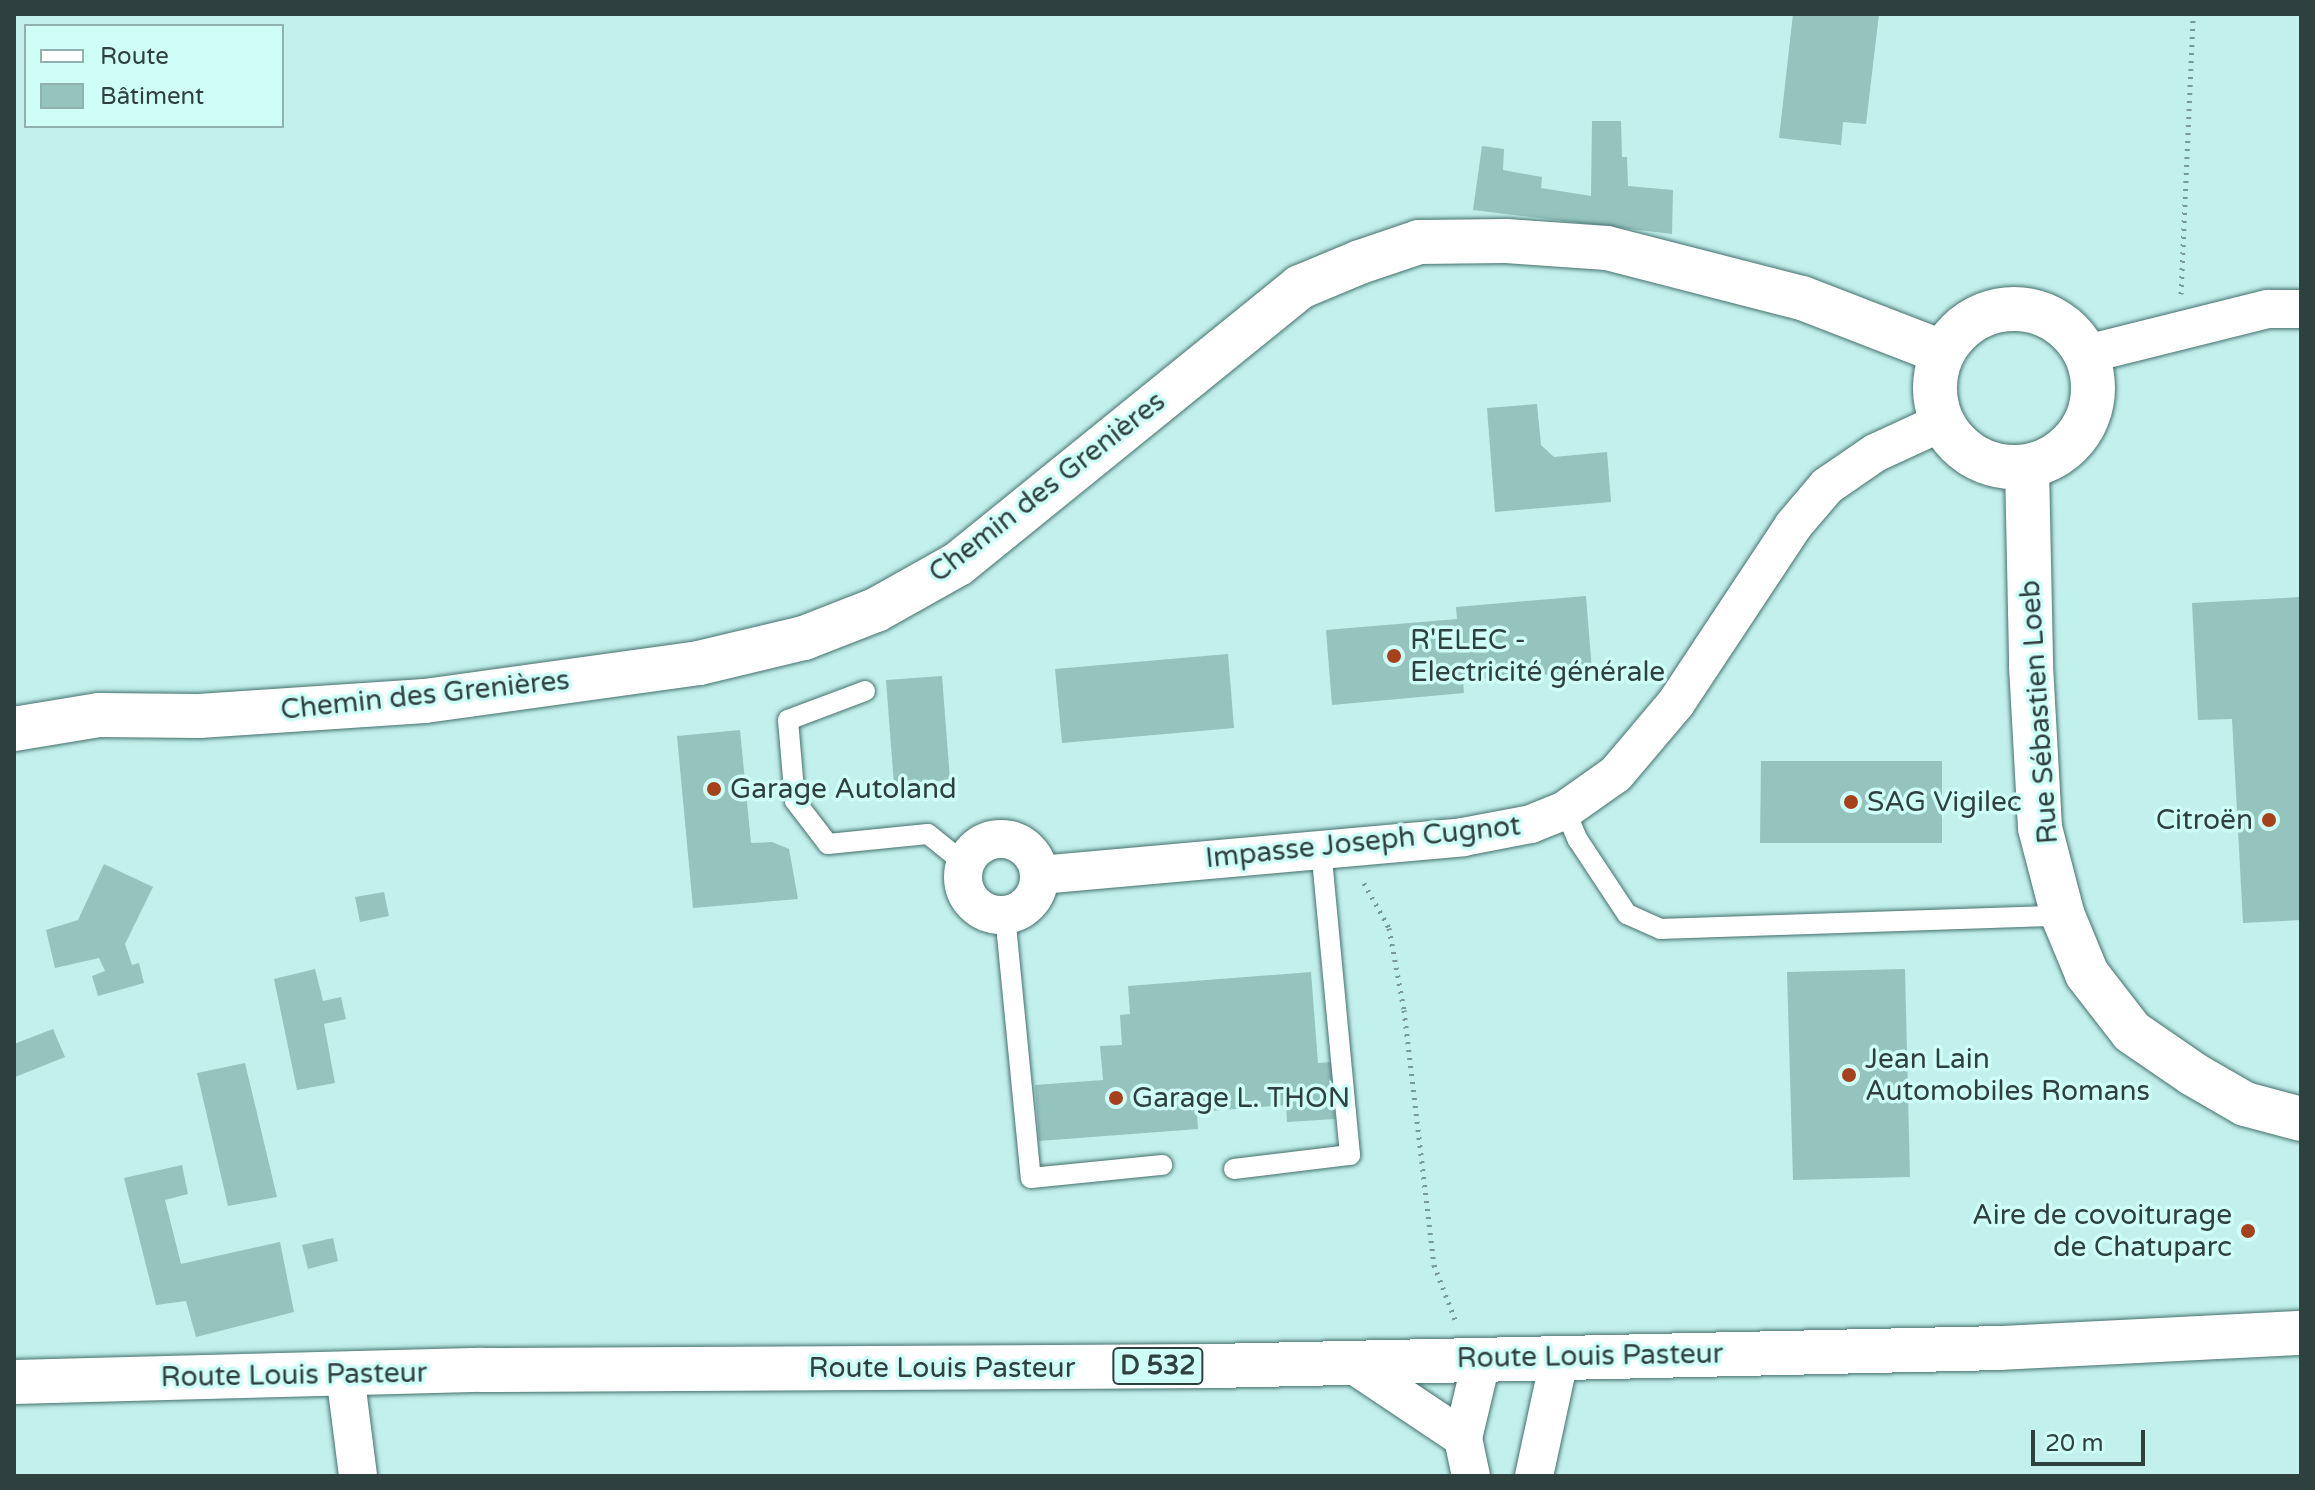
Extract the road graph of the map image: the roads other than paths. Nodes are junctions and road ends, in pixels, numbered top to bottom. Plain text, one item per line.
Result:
1 (2301, 309) edge
2 (1942, 352) junction
3 (2087, 354) junction
4 (1942, 422) junction
5 (2027, 467) junction
6 (865, 691) dead end
7 (14, 729) edge
8 (1565, 810) junction
9 (1330, 848) junction
10 (964, 863) junction
11 (1040, 875) junction
12 (1005, 915) junction
13 (2063, 916) junction
14 (2301, 1119) edge
15 (1162, 1165) dead end
16 (1234, 1169) dead end
17 (2301, 1333) edge
18 (1560, 1356) junction
19 (1474, 1358) junction
20 (1348, 1361) junction
21 (345, 1374) junction
22 (14, 1382) edge
23 (1463, 1438) junction
24 (358, 1476) edge
25 (1471, 1476) edge
26 (1534, 1476) edge

1 - 3 street
2 - 3 street
2 - 4 street
2 - 7 street, Chemin des Grenières
3 - 5 street
4 - 5 street
4 - 8 street, Impasse Joseph Cugnot
5 - 13 street, Rue Sébastien Loeb
6 - 10 lane
8 - 9 street, Impasse Joseph Cugnot
8 - 13 lane
9 - 11 street, Impasse Joseph Cugnot
9 - 16 lane
10 - 11 street
10 - 12 street
11 - 12 street
12 - 15 lane
13 - 14 street, Rue Sébastien Loeb
17 - 18 street, Route Louis Pasteur / D 532
18 - 19 street, Route Louis Pasteur / D 532
18 - 26 street
19 - 20 street, Route Louis Pasteur / D 532
19 - 23 street
20 - 21 street, Route Louis Pasteur / D 532
20 - 23 street
21 - 22 street, Route Louis Pasteur / D 532
21 - 24 street
23 - 25 street

